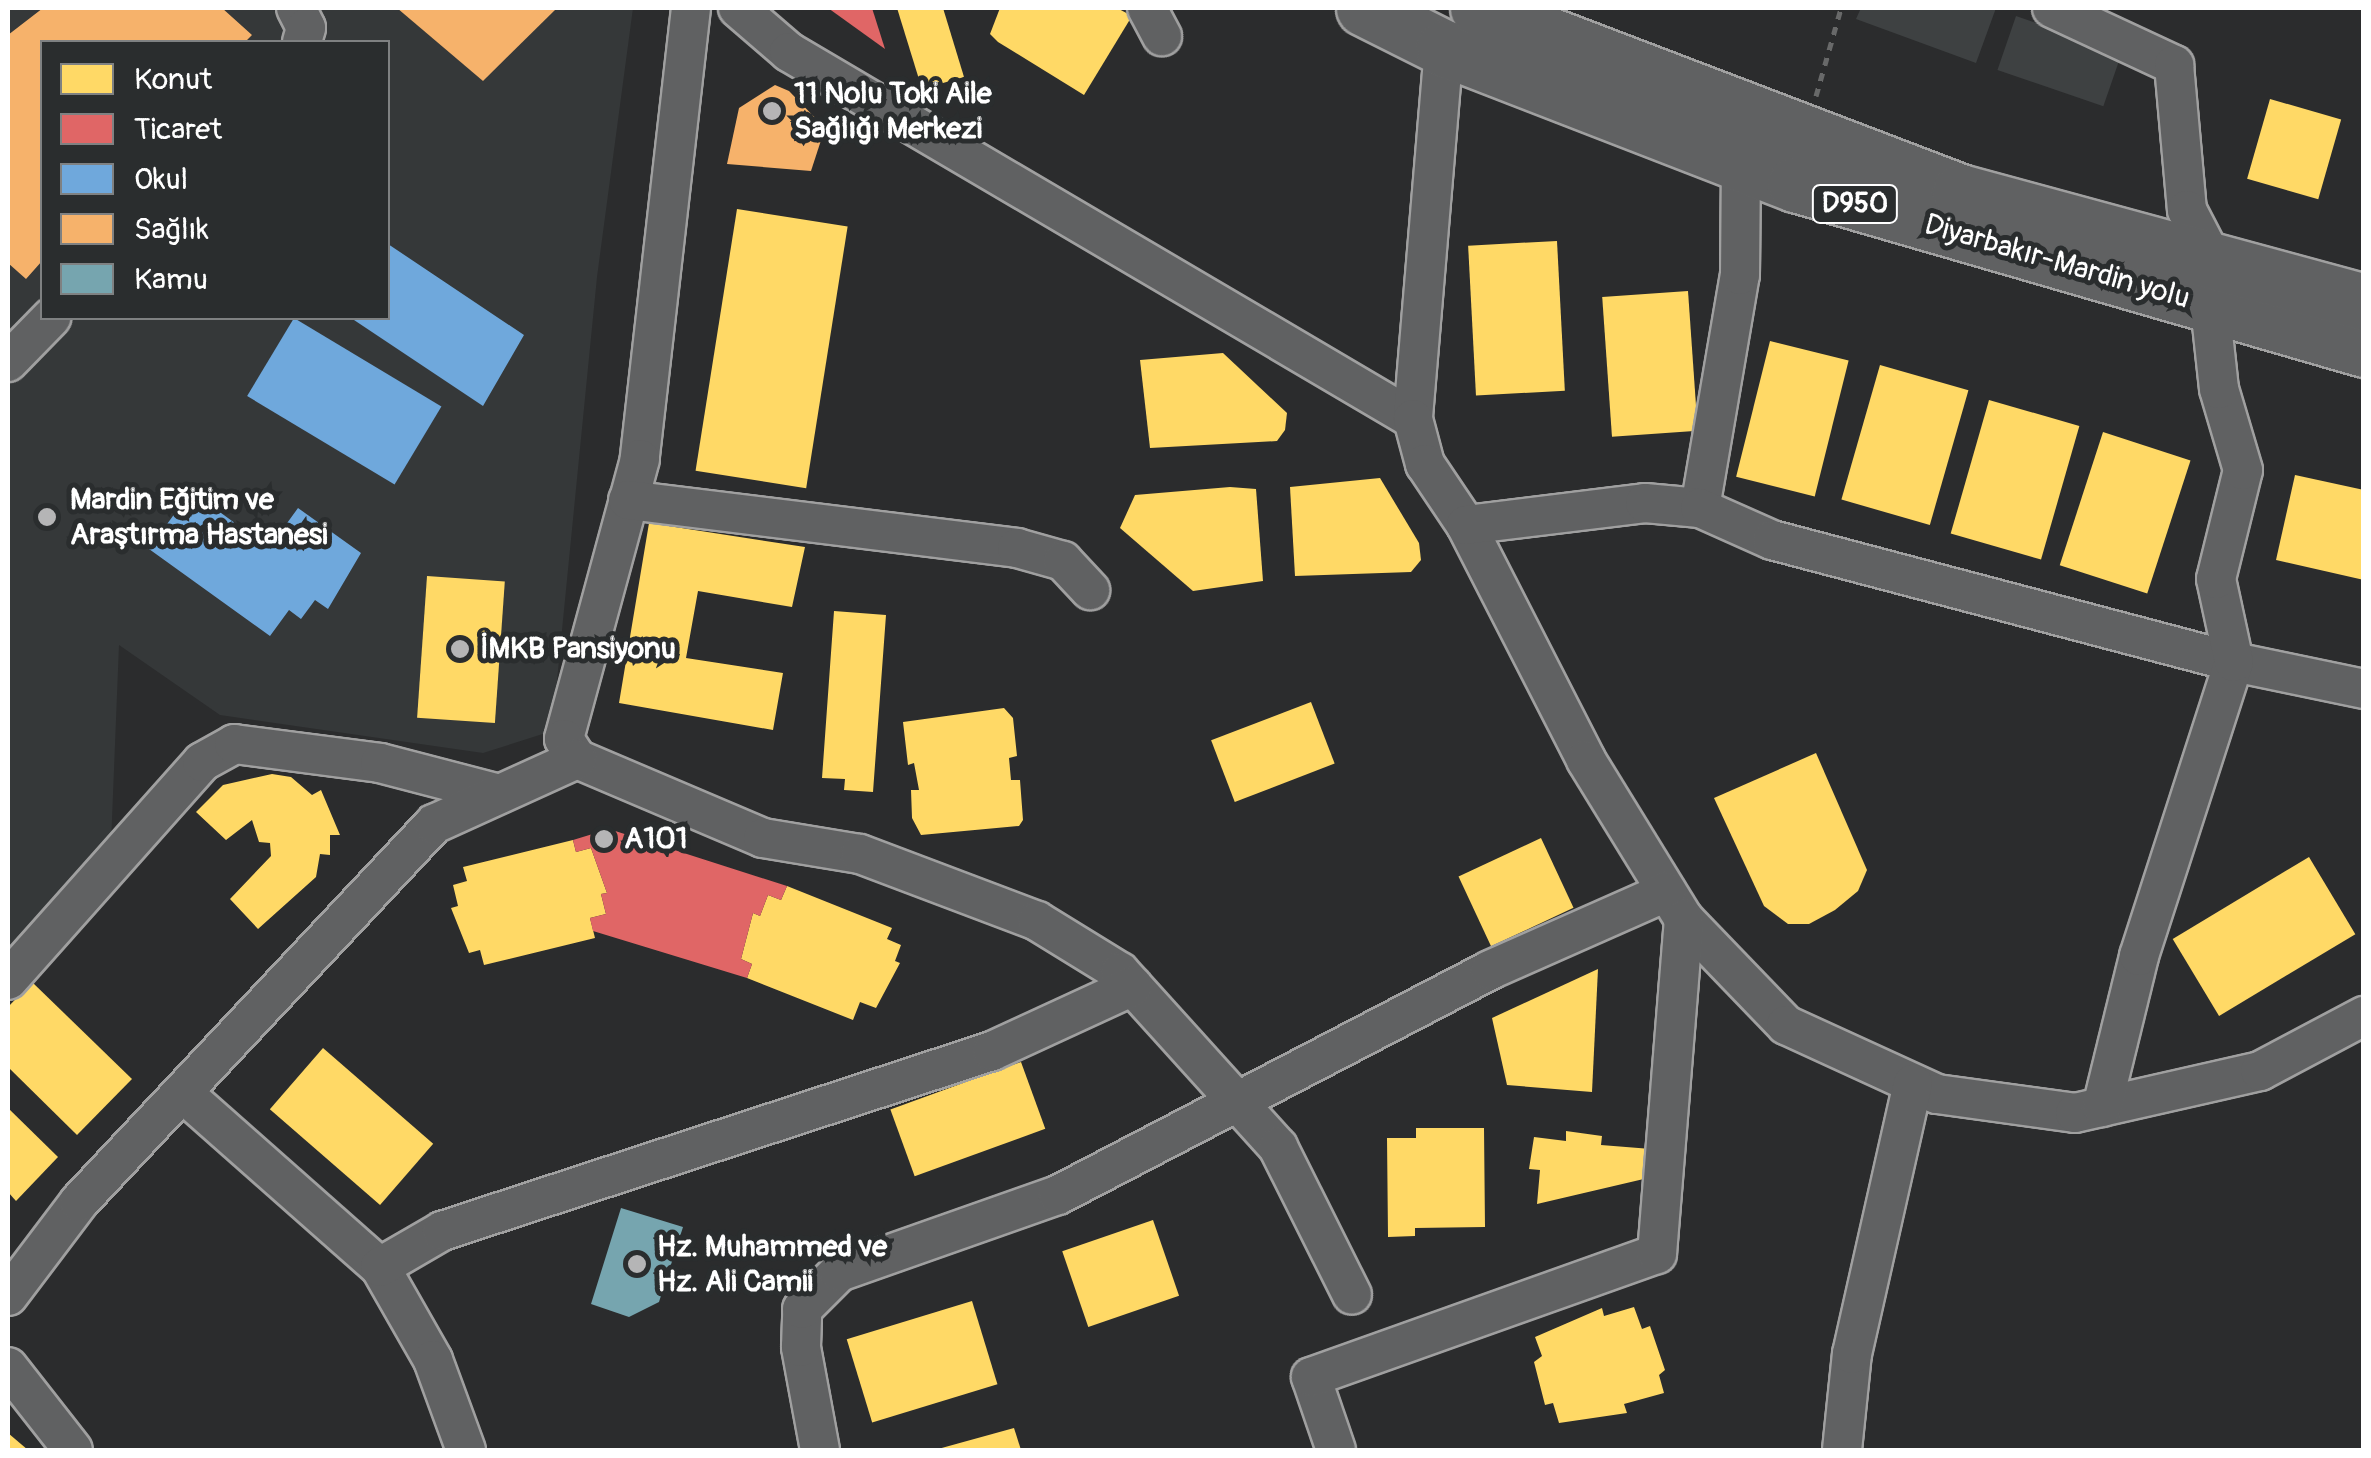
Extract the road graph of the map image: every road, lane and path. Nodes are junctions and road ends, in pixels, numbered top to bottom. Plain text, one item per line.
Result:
1 (296, 8) edge
2 (690, 8) edge
3 (738, 8) edge
4 (1364, 8) edge
5 (1841, 8) edge
6 (2052, 8) edge
7 (1461, 28) edge
8 (303, 40) edge
9 (1812, 109) dead end
10 (1741, 164) junction
11 (2212, 285) junction
12 (2364, 302) edge
13 (49, 320) edge
14 (2364, 348) edge
15 (8, 362) edge
16 (1413, 418) junction
17 (628, 500) junction
18 (1700, 508) junction
19 (1466, 525) junction
20 (1090, 590) dead end
21 (2234, 662) junction
22 (2364, 690) edge
23 (578, 759) junction
24 (499, 794) junction
25 (1675, 906) junction
26 (8, 980) edge
27 (1133, 986) junction
28 (2364, 1016) edge
29 (1913, 1084) junction
30 (182, 1094) junction
31 (1238, 1101) junction
32 (2102, 1106) junction
33 (380, 1266) junction
34 (1352, 1295) dead end
35 (8, 1296) edge
36 (8, 1367) edge
37 (73, 1450) edge
38 (466, 1450) edge
39 (820, 1450) edge
40 (1336, 1450) edge
41 (1842, 1450) edge

1 - 8 street
2 - 17 street
3 - 16 street
4 - 7 highway, Diyarbakır-Mardin yolu / D950
5 - 9 path
6 - 11 street
7 - 10 highway, Diyarbakır-Mardin yolu / D950
7 - 11 highway, Diyarbakır-Mardin yolu / D950
7 - 16 street
10 - 11 highway, Diyarbakır-Mardin yolu / D950
10 - 18 street
11 - 12 highway, Diyarbakır-Mardin yolu / D950
11 - 14 highway, Diyarbakır-Mardin yolu / D950
11 - 21 street
13 - 15 street
16 - 19 street
17 - 20 street
17 - 23 street
18 - 19 street
18 - 21 street
19 - 25 street
21 - 22 street
21 - 32 street
23 - 24 street
23 - 27 street
24 - 26 street
24 - 30 street
25 - 29 street
25 - 31 street
25 - 40 street
27 - 31 street
27 - 33 street
28 - 32 street
29 - 32 street
29 - 41 street
30 - 33 street
30 - 35 street
31 - 34 street
31 - 39 street
33 - 38 street
36 - 37 street

